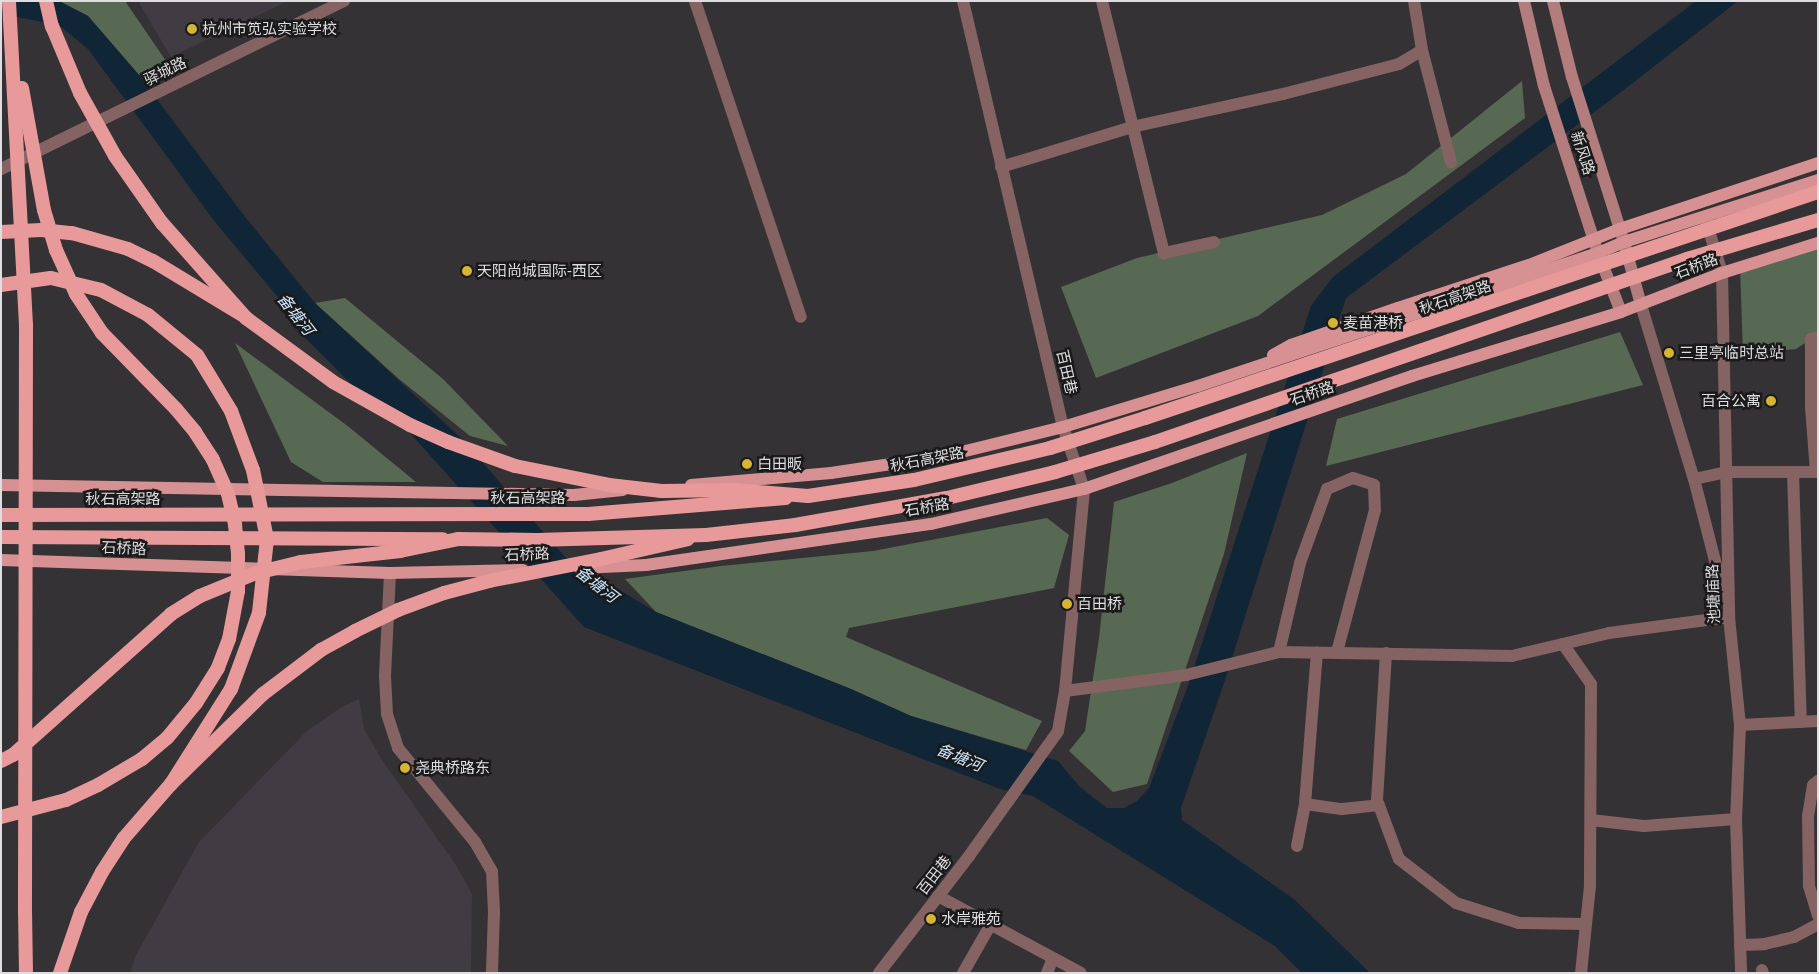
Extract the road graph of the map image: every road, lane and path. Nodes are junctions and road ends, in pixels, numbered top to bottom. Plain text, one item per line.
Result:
1 (9, 1) edge
2 (46, 1) edge
3 (344, 1) edge
4 (695, 1) edge
5 (962, 1) edge
6 (1102, 1) edge
7 (1414, 1) edge
8 (1524, 1) edge
9 (1553, 1) edge
10 (10, 18) junction
11 (1422, 50) junction
12 (1132, 127) junction
13 (1451, 162) dead end
14 (1818, 163) edge
15 (1002, 167) junction
16 (1, 169) edge
17 (1818, 180) edge
18 (1818, 192) edge
19 (1705, 216) junction
20 (1818, 220) edge
21 (1620, 229) junction
22 (1, 232) edge
23 (1593, 240) junction
24 (1214, 242) dead end
25 (1624, 242) junction
26 (1818, 243) edge
27 (1598, 253) junction
28 (1722, 273) junction
29 (1, 285) edge
30 (1641, 305) junction
31 (1621, 312) junction
32 (800, 317) dead end
33 (246, 318) junction
34 (1351, 330) junction
35 (1818, 337) edge
36 (1063, 427) junction
37 (1726, 472) junction
38 (1793, 472) junction
39 (1817, 472) edge
40 (1694, 479) junction
41 (1, 485) edge
42 (1084, 490) junction
43 (808, 496) junction
44 (1, 515) edge
45 (706, 535) junction
46 (1, 537) edge
47 (458, 539) junction
48 (1, 560) edge
49 (390, 574) junction
50 (1729, 617) junction
51 (1563, 644) junction
52 (1279, 652) junction
53 (1317, 652) junction
54 (1337, 652) junction
55 (1386, 653) junction
56 (1065, 692) junction
57 (1818, 721) edge
58 (1801, 722) junction
59 (1740, 725) junction
60 (1, 761) edge
61 (1818, 781) edge
62 (171, 784) junction
63 (1305, 804) junction
64 (1379, 805) junction
65 (1, 817) edge
66 (1736, 819) junction
67 (1591, 820) junction
68 (1297, 846) dead end
69 (938, 896) junction
70 (1818, 916) edge
71 (991, 924) junction
72 (1586, 924) junction
73 (1818, 924) edge
74 (1740, 945) junction
75 (1052, 958) junction
76 (26, 973) edge
77 (60, 973) edge
78 (492, 973) edge
79 (879, 973) edge
80 (963, 973) edge
81 (1047, 973) edge
82 (1081, 973) edge
83 (1581, 973) edge
84 (1741, 973) edge

1 - 10 highway, bridge
2 - 33 highway, bridge
3 - 16 street, 驿城路
4 - 32 street
5 - 15 street, 百田巷
6 - 12 street
7 - 11 street
8 - 23 main road, 新风路
9 - 21 main road, 新风路
10 - 65 highway, bridge
10 - 76 highway, bridge
11 - 12 street
11 - 13 street
12 - 15 street
12 - 24 street
14 - 21 main road
15 - 36 street, 百田巷
17 - 19 main road
18 - 43 highway, 秋石高架路, bridge
19 - 25 main road
19 - 28 street, 池塘庙路
20 - 45 highway, bridge
21 - 23 main road
21 - 25 main road, 新风路
22 - 33 highway, bridge
23 - 27 main road, 新风路
23 - 34 main road
25 - 27 main road
25 - 30 main road, 新风路
26 - 28 main road, 石桥路
27 - 31 main road, 新风路
27 - 34 main road
28 - 30 main road, 石桥路
28 - 37 street, 池塘庙路
29 - 62 highway, bridge
30 - 31 main road, 石桥路
30 - 40 street
31 - 42 main road, 石桥路
33 - 43 highway, bridge
34 - 36 main road
35 - 39 street
36 - 41 main road
36 - 42 street, 百田巷
37 - 38 street
37 - 40 street
37 - 50 street, 池塘庙路
38 - 39 street
38 - 58 street
40 - 50 street
42 - 49 main road, 石桥路, bridge
42 - 56 street, 百田巷
43 - 44 highway, 秋石高架路, bridge
45 - 47 highway, bridge
45 - 62 highway, bridge
46 - 47 highway, bridge
47 - 60 highway, bridge
48 - 49 main road, 石桥路
49 - 78 street
50 - 51 street
50 - 59 street, 池塘庙路
51 - 55 street
51 - 67 street
52 - 53 street
52 - 54 street
52 - 56 street
53 - 54 street
53 - 63 street
54 - 55 street
55 - 64 street
56 - 69 street, 百田巷
57 - 58 street
58 - 59 street
59 - 66 street, 池塘庙路
61 - 70 street
62 - 77 highway
63 - 64 street
63 - 68 street
64 - 72 street
66 - 67 street
66 - 74 street, 池塘庙路
67 - 72 street
69 - 71 street
69 - 79 street, 百田巷
71 - 75 street
71 - 80 street
72 - 83 street
73 - 74 street
74 - 84 street, 池塘庙路
75 - 81 street
75 - 82 street

